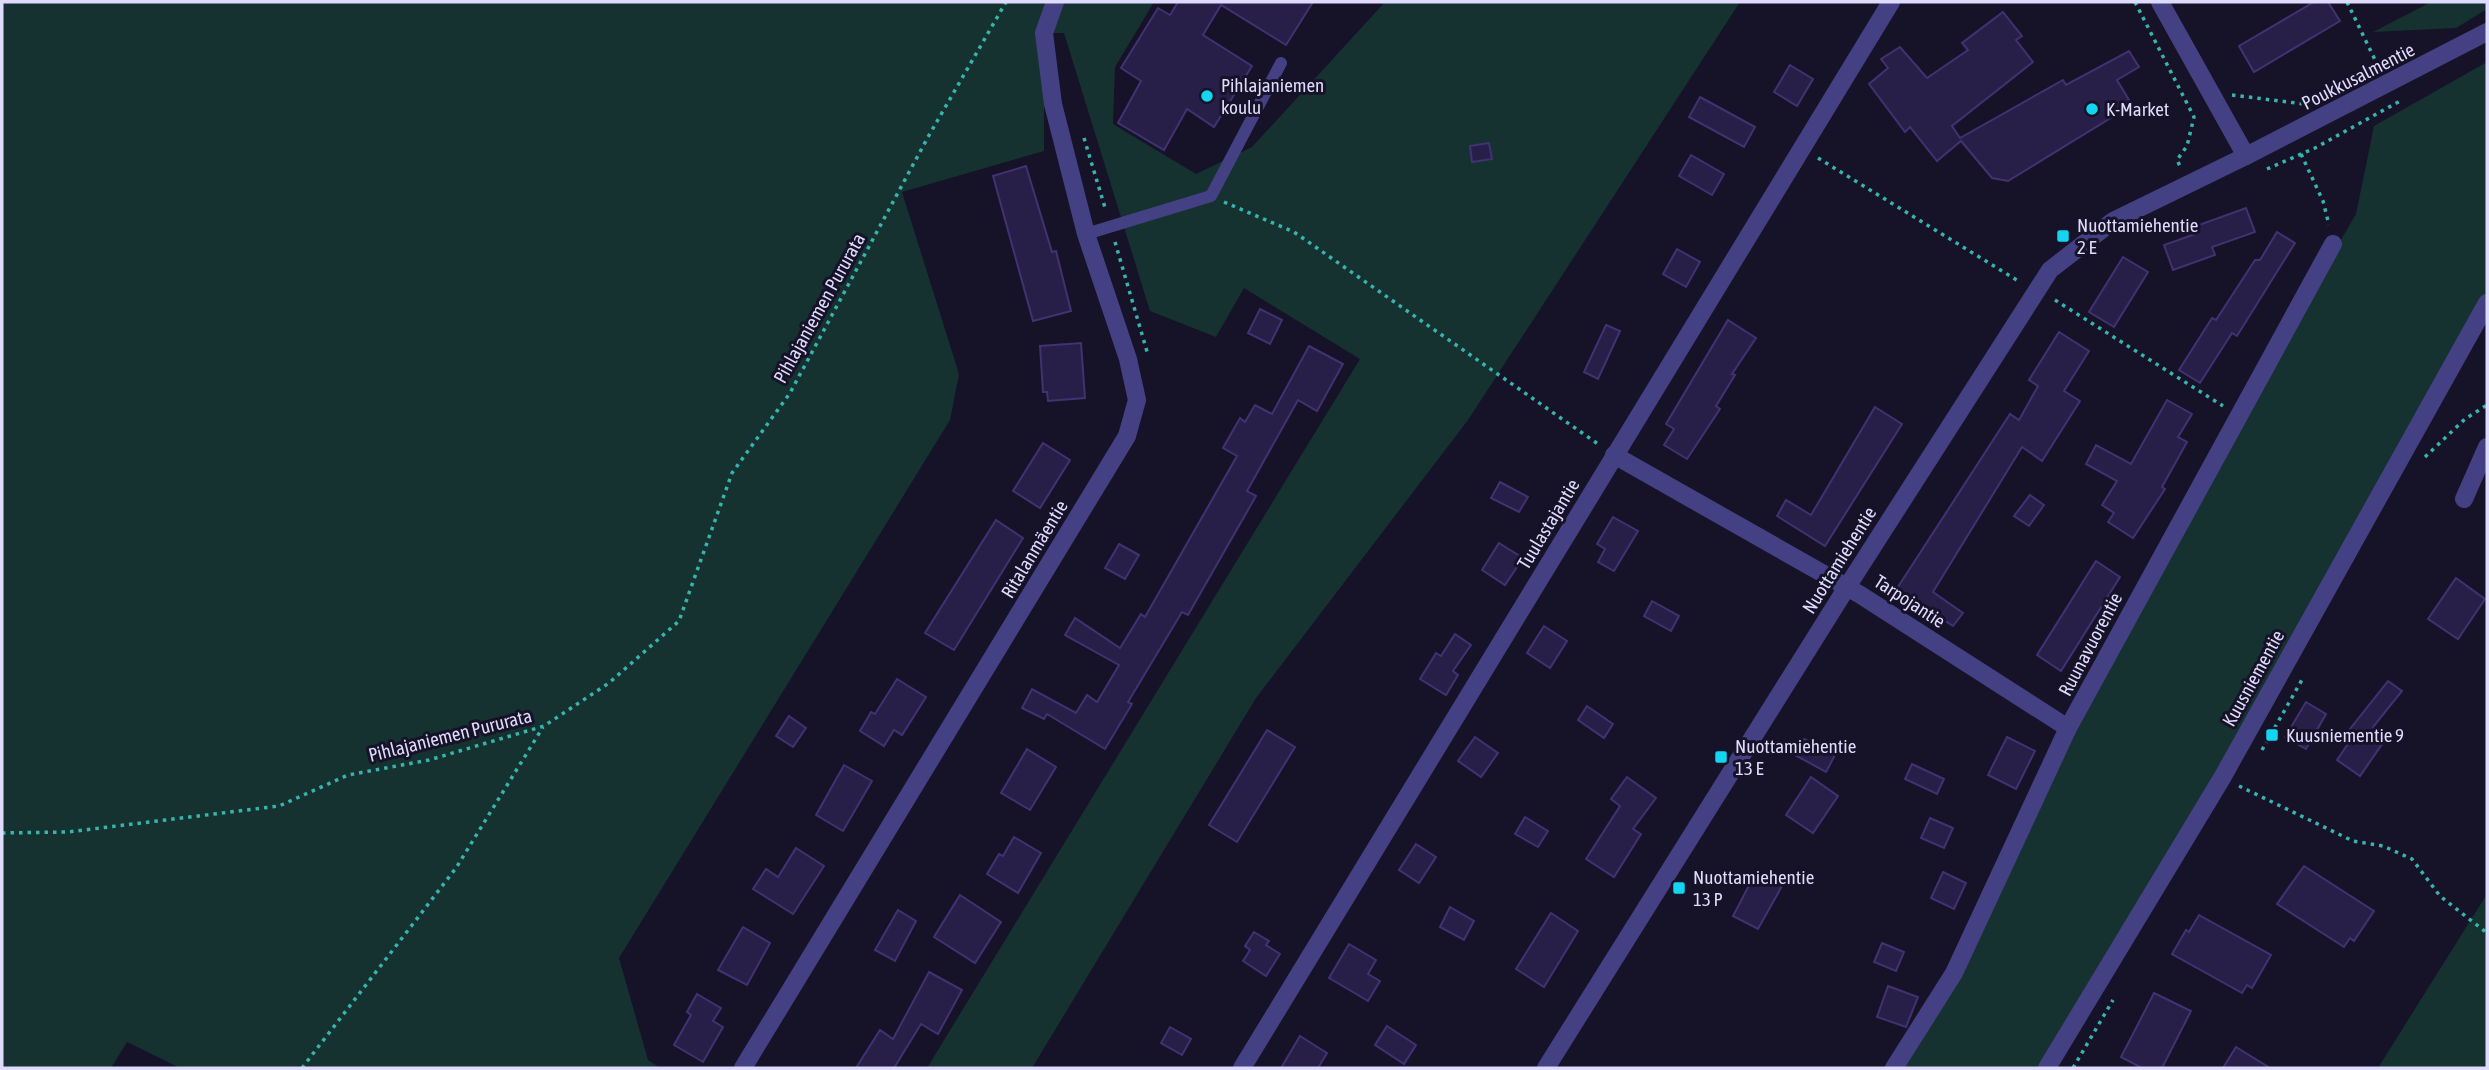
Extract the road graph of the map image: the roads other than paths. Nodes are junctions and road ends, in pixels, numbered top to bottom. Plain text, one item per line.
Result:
1 (1055, 2) edge
2 (1891, 2) edge
3 (2160, 2) edge
4 (2487, 32) edge
5 (1280, 63) dead end
6 (2246, 156) junction
7 (1086, 234) junction
8 (2333, 244) road end
9 (2487, 303) edge
10 (2487, 447) edge
11 (1614, 455) junction
12 (2464, 499) dead end
13 (1847, 587) junction
14 (2068, 728) junction
15 (743, 1068) edge
16 (1242, 1068) edge
17 (1545, 1068) edge
18 (1894, 1068) edge
19 (2047, 1068) edge

1 - 7 street, Ritalanmäentie
2 - 11 street, Tuulastajantie
3 - 6 street
4 - 6 street, Poukkusalmentie
5 - 7 lane
6 - 13 street, Nuottamiehentie
7 - 15 street, Ritalanmäentie
8 - 14 street, Ruunavuorentie
9 - 19 street, Kuusniementie
10 - 12 street
11 - 13 street, Tarpojantie
11 - 16 street, Tuulastajantie
13 - 14 street, Tarpojantie
13 - 17 street, Nuottamiehentie
14 - 18 street, Ruunavuorentie

